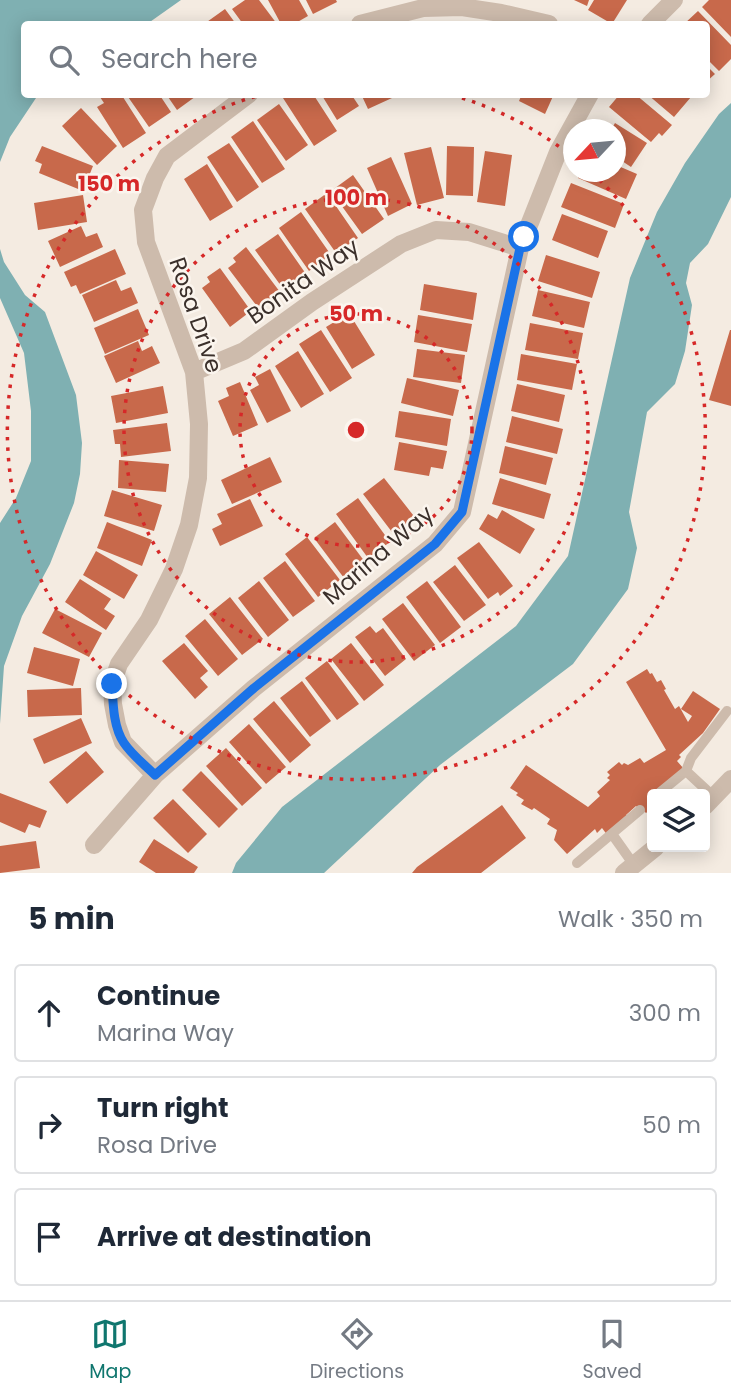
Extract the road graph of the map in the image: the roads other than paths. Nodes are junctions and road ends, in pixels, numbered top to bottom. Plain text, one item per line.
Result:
1 (674, 0) edge
2 (372, 21) edge
3 (536, 21) edge
4 (653, 21) edge
5 (244, 98) edge
6 (588, 98) edge
7 (520, 248) junction
8 (194, 372) junction
9 (727, 711) dead end
10 (686, 771) junction
11 (155, 775) junction
12 (731, 779) edge
13 (664, 789) edge
14 (700, 789) edge
15 (710, 800) edge
16 (640, 810) dead end
17 (612, 834) junction
18 (93, 845) dead end
19 (650, 852) edge
20 (577, 863) dead end
21 (629, 869) edge

1 - 4 street
2 - 3 street
5 - 8 street, Rosa Drive
6 - 7 street, Marina Way
7 - 8 street, Bonita Way
7 - 11 street, Marina Way
8 - 11 street, Rosa Drive
9 - 10 lane
10 - 13 lane
10 - 14 lane
11 - 18 street, Marina Way
12 - 15 street
16 - 17 lane
17 - 20 lane
17 - 21 lane
19 - 21 street

